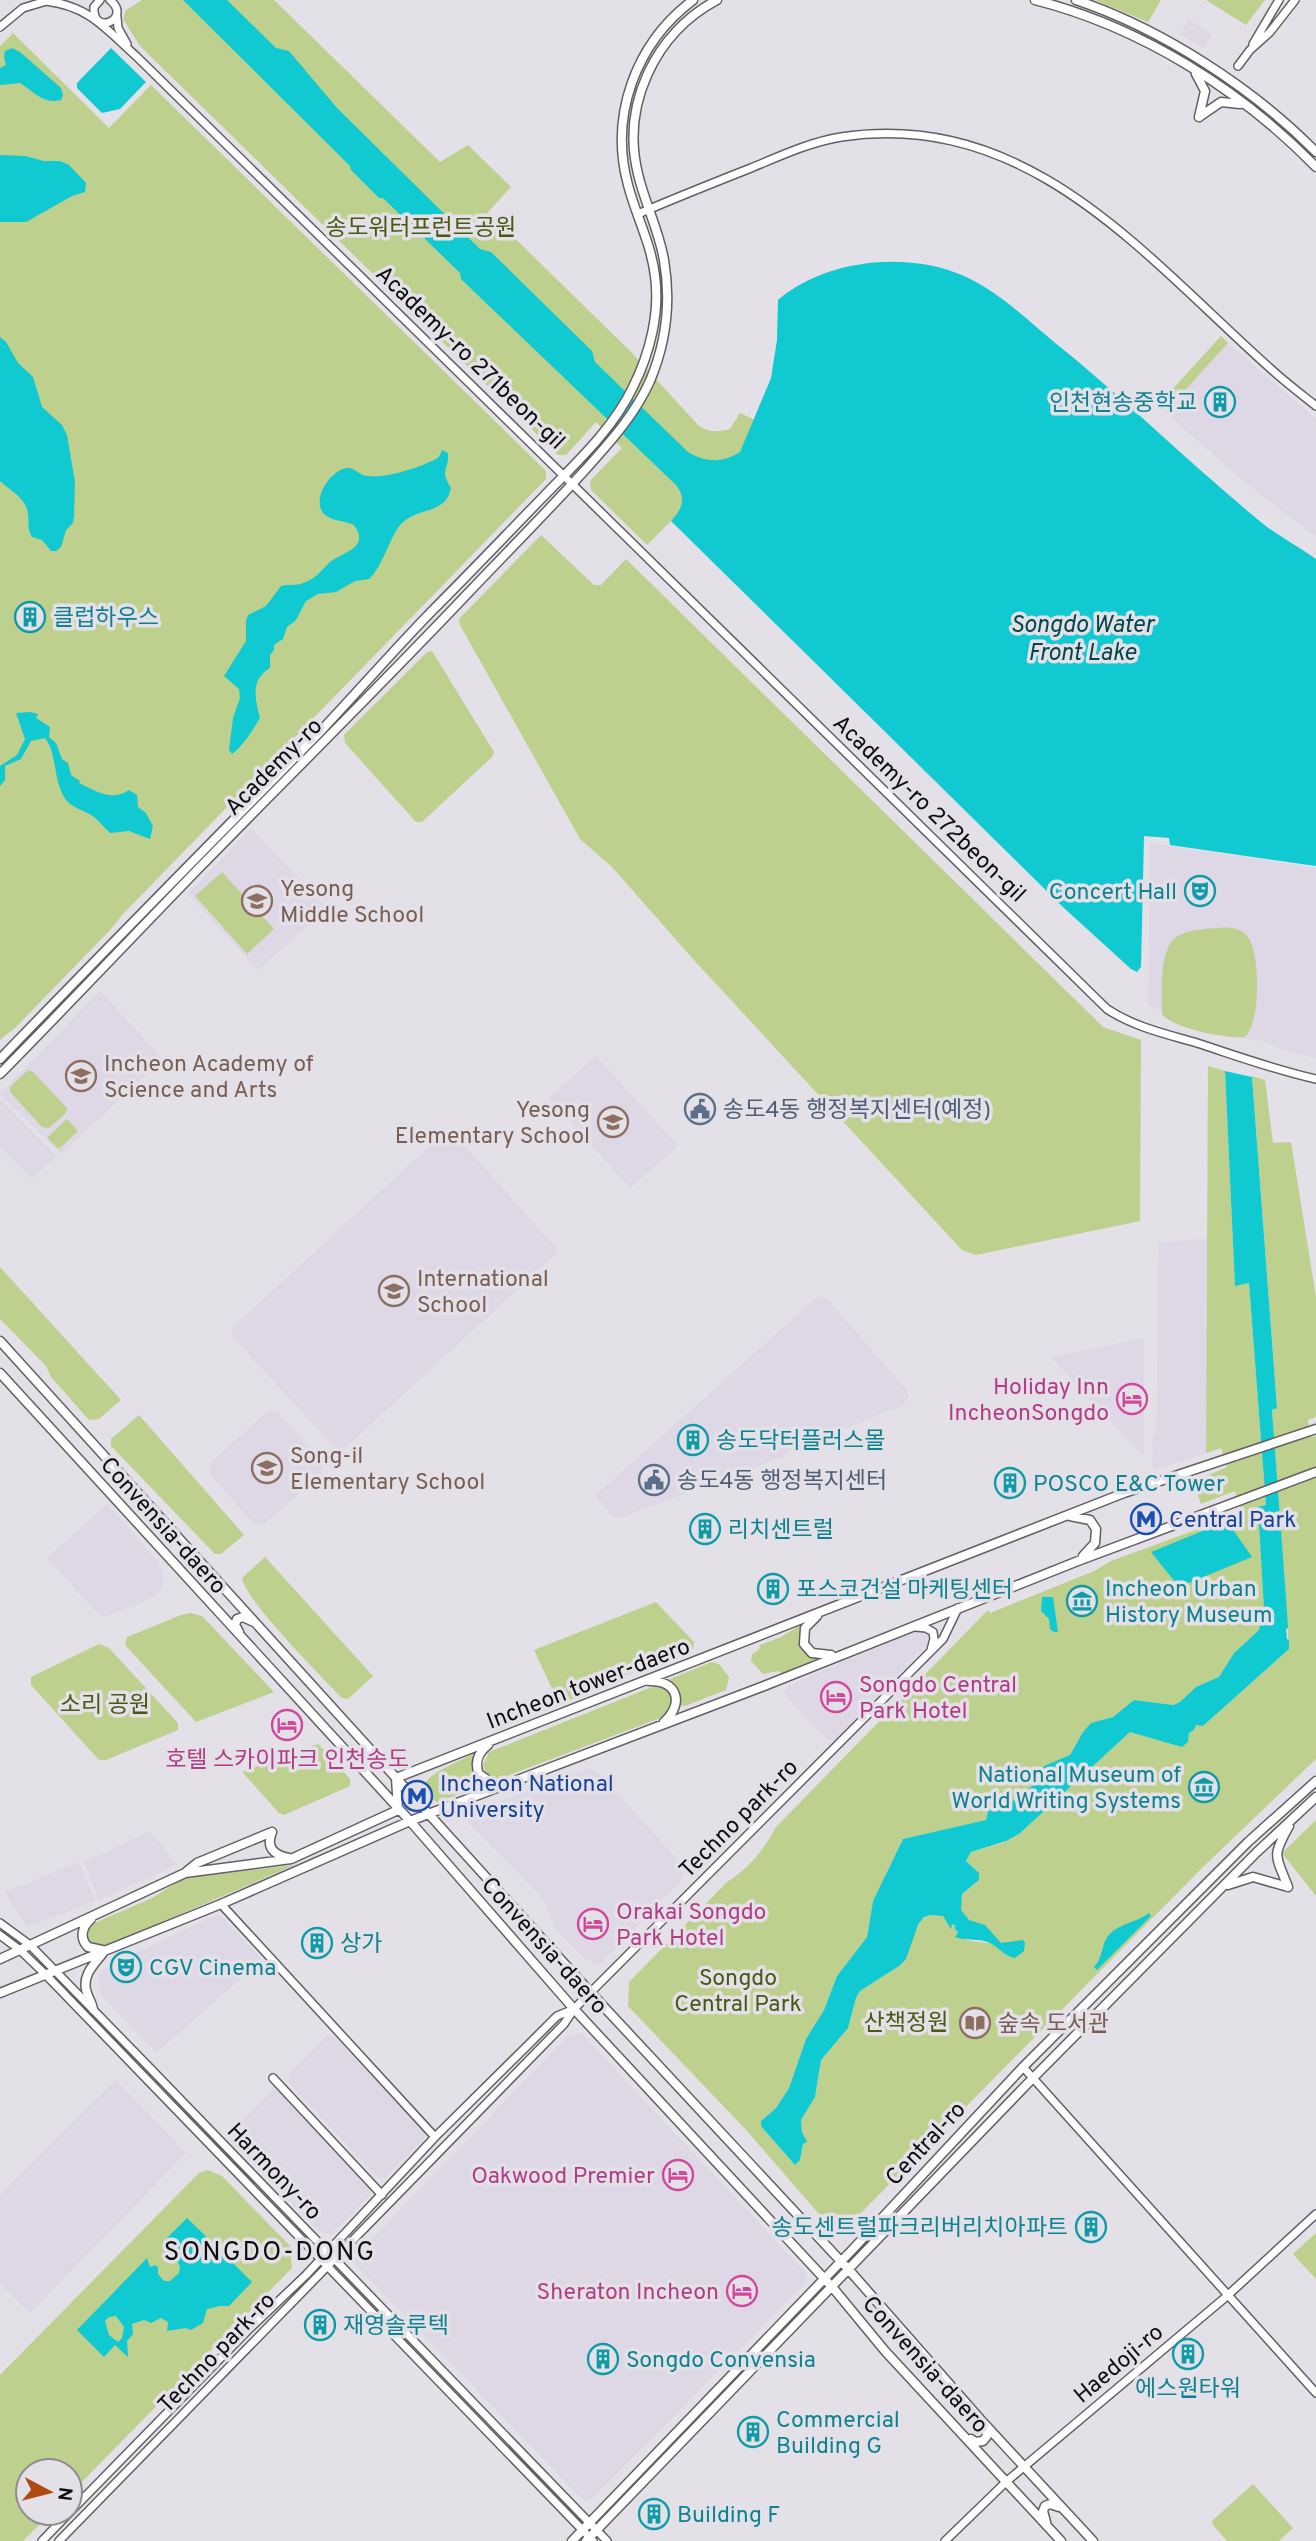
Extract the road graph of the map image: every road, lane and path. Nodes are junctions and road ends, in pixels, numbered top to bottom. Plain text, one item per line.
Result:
1 (100, 0) edge
2 (110, 0) edge
3 (693, 0) edge
4 (717, 0) edge
5 (1035, 0) edge
6 (1076, 0) edge
7 (1279, 0) edge
8 (1295, 0) edge
9 (49, 1) edge
10 (117, 14) junction
11 (98, 21) junction
12 (0, 27) edge
13 (136, 56) junction
14 (1192, 69) junction
15 (1251, 108) junction
16 (1316, 152) edge
17 (1316, 167) edge
18 (649, 209) junction
19 (638, 214) junction
20 (1316, 407) edge
21 (568, 479) junction
22 (0, 1059) edge
23 (0, 1074) edge
24 (1316, 1079) edge
25 (0, 1341) edge
26 (0, 1373) edge
27 (1313, 1430) edge
28 (1316, 1472) edge
29 (1062, 1517) junction
30 (1078, 1561) junction
31 (958, 1607) junction
32 (822, 1612) junction
33 (259, 1625) junction
34 (905, 1629) junction
35 (243, 1640) junction
36 (929, 1654) junction
37 (836, 1655) junction
38 (645, 1681) junction
39 (659, 1726) junction
40 (496, 1739) junction
41 (396, 1778) junction
42 (1316, 1781) edge
43 (510, 1784) junction
44 (1316, 1797) edge
45 (398, 1810) junction
46 (430, 1815) junction
47 (1293, 1819) junction
48 (410, 1822) junction
49 (291, 1859) junction
50 (185, 1872) junction
51 (1220, 1889) junction
52 (221, 1904) junction
53 (102, 1912) junction
54 (0, 1923) edge
55 (0, 1936) edge
56 (30, 1945) junction
57 (109, 1949) junction
58 (20, 1950) junction
59 (0, 1959) edge
60 (54, 1970) junction
61 (45, 1974) junction
62 (0, 1993) edge
63 (591, 1993) junction
64 (93, 2009) junction
65 (574, 2009) junction
66 (1023, 2067) junction
67 (273, 2078) dead end
68 (1033, 2078) junction
69 (435, 2137) junction
70 (382, 2195) junction
71 (1316, 2214) edge
72 (330, 2255) junction
73 (324, 2262) junction
74 (841, 2262) junction
75 (849, 2270) junction
76 (824, 2279) junction
77 (833, 2288) junction
78 (1227, 2296) junction
79 (1316, 2393) edge
80 (980, 2419) junction
81 (965, 2436) junction
82 (1024, 2466) junction
83 (1007, 2481) junction
84 (84, 2497) edge
85 (1067, 2513) junction
86 (588, 2522) junction
87 (55, 2527) edge
88 (1049, 2528) junction
89 (581, 2529) junction
90 (596, 2530) junction
91 (589, 2540) edge
92 (42, 2541) edge
93 (59, 2541) edge
94 (572, 2541) edge
95 (607, 2541) edge
96 (944, 2541) edge
97 (1062, 2541) edge
98 (1093, 2541) edge

1 - 11 street
2 - 10 street
3 - 19 main road
4 - 18 main road
5 - 14 main road
6 - 16 main road
7 - 8 street
9 - 11 street
9 - 12 street
10 - 11 street
10 - 13 street
11 - 13 street
13 - 21 street, Academy-ro 271beon-gil
14 - 15 main road
14 - 15 main road
15 - 17 main road
18 - 19 street
18 - 20 street
18 - 21 main road
19 - 21 main road
21 - 22 main road, Academy-ro
21 - 23 main road, Academy-ro
21 - 24 street, Academy-ro 272beon-gil
25 - 33 main road, Convensia-daero
26 - 35 main road, Convensia-daero
27 - 29 main road, Incheon tower-daero
28 - 30 main road
29 - 30 main road
29 - 32 main road, Incheon tower-daero
30 - 31 main road
31 - 34 main road
31 - 36 street, Techno park-ro
32 - 37 main road
32 - 38 main road, Incheon tower-daero
33 - 35 main road
33 - 41 main road, Convensia-daero
34 - 36 street
34 - 37 main road
35 - 45 main road, Convensia-daero
36 - 63 street, Techno park-ro
37 - 39 main road
38 - 39 main road
38 - 40 main road, Incheon tower-daero
39 - 43 main road
40 - 41 main road, Incheon tower-daero
40 - 43 main road
41 - 45 main road
41 - 46 main road, Convensia-daero
42 - 66 main road, Central-ro
43 - 46 main road
44 - 47 main road, Central-ro
45 - 48 main road, Convensia-daero
45 - 49 main road
46 - 48 main road
46 - 63 main road, Convensia-daero
47 - 51 main road, Central-ro
47 - 51 main road
48 - 52 main road
48 - 65 main road, Convensia-daero
49 - 50 main road
49 - 50 main road
50 - 53 main road
51 - 68 main road, Central-ro
52 - 57 main road
52 - 69 street
53 - 56 main road
53 - 57 main road
54 - 56 street, Harmony-ro
55 - 58 street, Harmony-ro
56 - 58 main road
56 - 60 street, Harmony-ro
57 - 60 main road
57 - 64 main road
58 - 59 main road
58 - 61 street, Harmony-ro
60 - 61 main road
60 - 64 street, Harmony-ro
61 - 62 main road
61 - 73 street, Harmony-ro
63 - 65 street, Techno park-ro
63 - 74 main road, Convensia-daero
64 - 72 street, Harmony-ro
65 - 69 street, Techno park-ro
65 - 72 street, Techno park-ro
65 - 76 main road, Convensia-daero
66 - 68 street
66 - 74 main road, Central-ro
67 - 70 street
68 - 75 main road, Central-ro
68 - 78 street
69 - 70 street, Techno park-ro
70 - 72 street, Techno park-ro
71 - 78 street, Haedoji-ro
72 - 73 street, Techno park-ro
72 - 86 street, Harmony-ro
73 - 84 street
73 - 89 street, Harmony-ro
73 - 93 street, Techno park-ro
74 - 75 main road, Convensia-daero
74 - 76 main road, Central-ro
75 - 77 main road, Central-ro
75 - 80 main road, Convensia-daero
76 - 77 main road, Convensia-daero
76 - 86 main road, Central-ro
77 - 81 main road, Convensia-daero
77 - 90 main road, Central-ro
78 - 79 street
78 - 82 street, Haedoji-ro
80 - 81 main road
80 - 82 main road, Convensia-daero
81 - 83 main road, Convensia-daero
82 - 83 street, Haedoji-ro
82 - 85 main road, Convensia-daero
83 - 88 main road, Convensia-daero
83 - 96 street, Haedoji-ro
85 - 88 main road
85 - 98 main road, Convensia-daero
86 - 89 main road, Central-ro
86 - 90 street, Harmony-ro
87 - 92 street
88 - 97 main road, Convensia-daero
89 - 91 street, Harmony-ro
89 - 94 main road, Central-ro
90 - 91 main road, Central-ro
90 - 95 street, Harmony-ro

